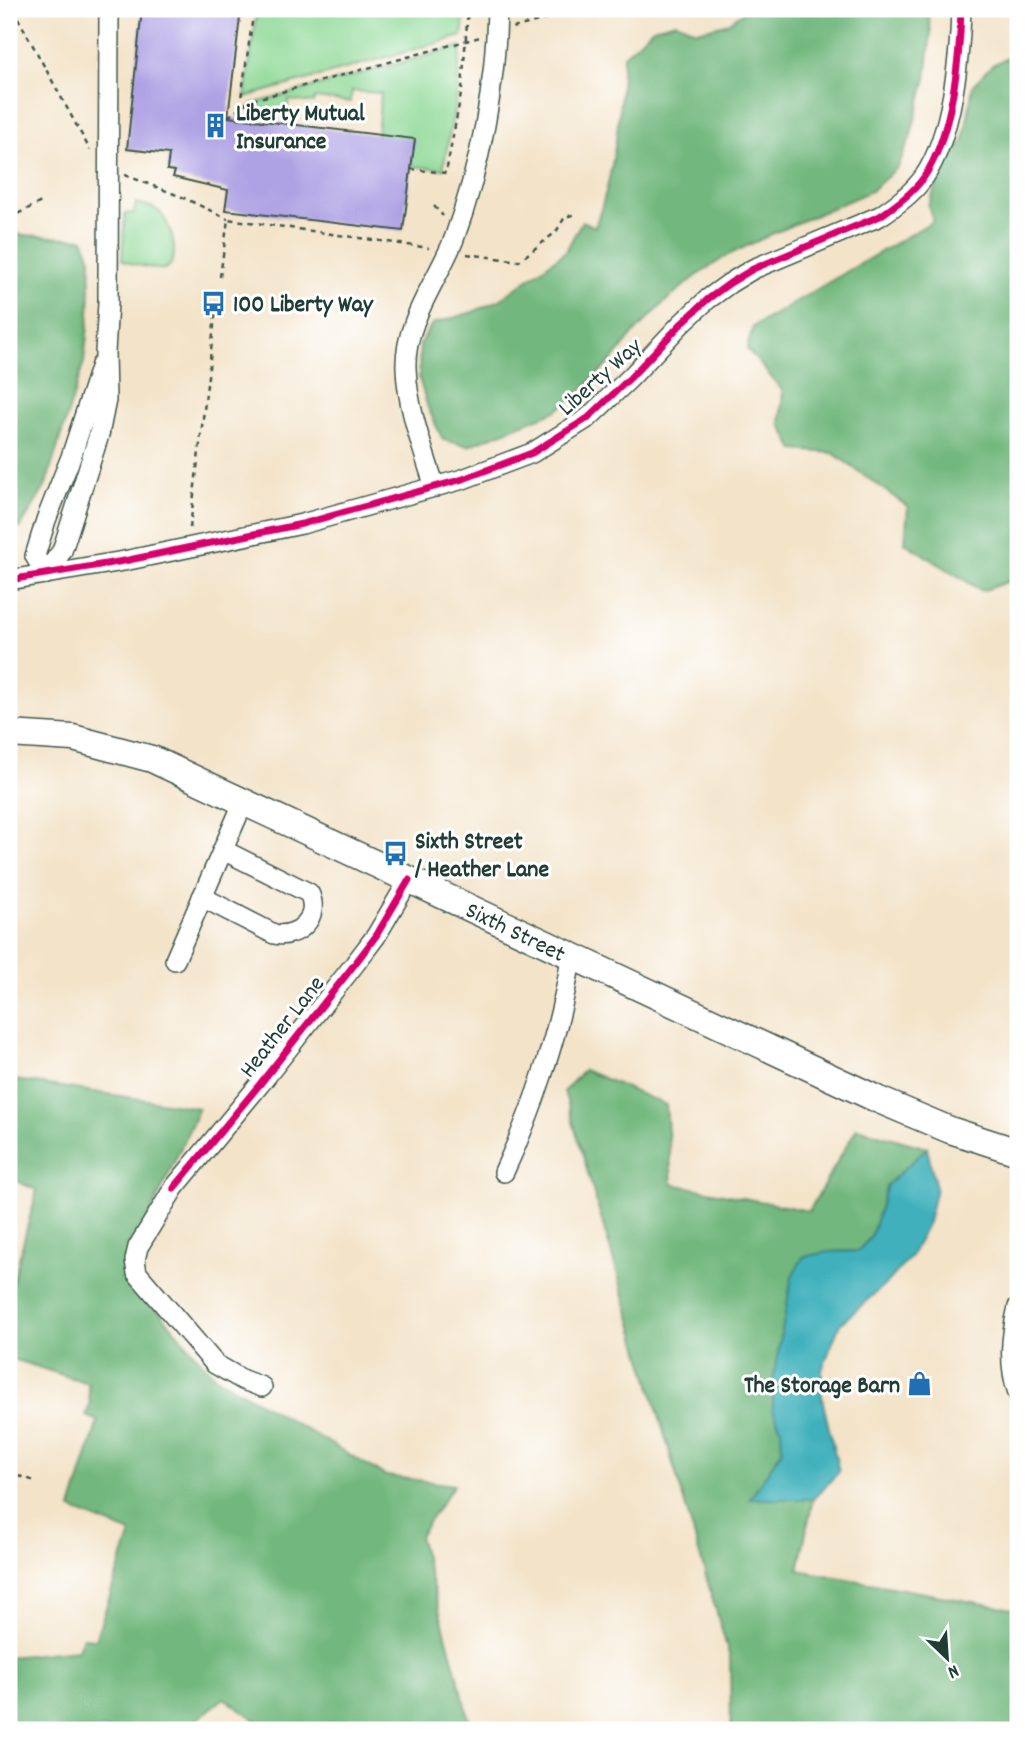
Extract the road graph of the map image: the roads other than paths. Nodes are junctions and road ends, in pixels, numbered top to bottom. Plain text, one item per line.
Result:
1 (109, 9) edge
2 (497, 9) edge
3 (961, 9) edge
4 (435, 486) junction
5 (44, 574) junction
6 (9, 580) edge
7 (9, 734) edge
8 (244, 801) junction
9 (223, 850) junction
10 (409, 880) junction
11 (202, 897) junction
12 (571, 957) junction
13 (175, 960) dead end
14 (1018, 1152) edge
15 (504, 1172) dead end
16 (1018, 1307) edge
17 (262, 1387) dead end
18 (1018, 1393) edge

1 - 5 street
2 - 4 street
3 - 4 street, Liberty Way
4 - 5 street, Liberty Way
5 - 6 street, Liberty Way
7 - 8 main road, Sixth Street
8 - 9 street
8 - 10 main road, Sixth Street
9 - 11 street
9 - 11 street
10 - 12 main road, Sixth Street
10 - 17 street, Heather Lane
11 - 13 street
12 - 14 main road, Sixth Street
12 - 15 street
16 - 18 street

